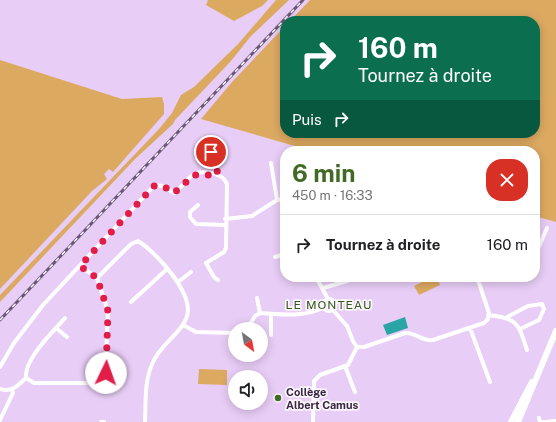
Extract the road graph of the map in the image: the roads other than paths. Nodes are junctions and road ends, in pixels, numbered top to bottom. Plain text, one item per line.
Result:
1 (211, 152) dead end
2 (271, 163) dead end
3 (217, 175) junction
4 (277, 200) junction
5 (280, 200) edge
6 (198, 206) dead end
7 (225, 219) junction
8 (226, 225) junction
9 (547, 228) dead end
10 (540, 244) edge
11 (280, 256) edge
12 (275, 257) dead end
13 (80, 266) junction
14 (167, 269) junction
15 (191, 272) dead end
16 (97, 278) junction
17 (218, 280) dead end
18 (178, 282) junction
19 (319, 282) edge
20 (344, 282) edge
21 (478, 282) edge
22 (323, 288) junction
23 (257, 298) dead end
24 (328, 299) junction
25 (131, 302) dead end
26 (324, 307) junction
27 (333, 310) junction
28 (260, 313) junction
29 (271, 314) junction
30 (488, 315) junction
31 (507, 317) junction
32 (65, 318) dead end
33 (251, 322) edge
34 (183, 325) junction
35 (56, 328) junction
36 (470, 328) junction
37 (520, 329) junction
38 (556, 331) edge
39 (228, 333) edge
40 (271, 335) dead end
41 (67, 337) dead end
42 (357, 347) junction
43 (527, 350) dead end
44 (0, 366) edge
45 (345, 366) junction
46 (537, 374) junction
47 (26, 378) junction
48 (490, 382) dead end
49 (0, 389) edge
50 (12, 390) junction
51 (355, 392) dead end
52 (539, 418) dead end
53 (0, 420) edge
54 (556, 420) edge
55 (144, 422) edge
56 (313, 422) edge
57 (511, 422) edge
58 (518, 422) edge
59 (545, 422) edge

1 - 3 street
2 - 4 street
3 - 7 street
3 - 13 street
4 - 5 street
4 - 7 street
6 - 8 street
7 - 8 street
8 - 17 street
9 - 10 street
11 - 12 street
13 - 16 street
13 - 44 street
14 - 16 street
14 - 18 street
14 - 25 street
15 - 18 street
16 - 47 street
18 - 34 street
19 - 22 street
20 - 22 street
21 - 30 street
22 - 24 street
23 - 28 street
24 - 26 street
24 - 27 street
26 - 27 street
26 - 29 street
27 - 42 street
28 - 29 street
28 - 33 street
29 - 40 street
30 - 31 street
30 - 36 street
31 - 37 street
31 - 37 street
32 - 35 street
34 - 39 street
34 - 55 street
35 - 41 street
35 - 47 street
36 - 42 street
36 - 48 street
37 - 43 street
38 - 46 main road
42 - 45 street
45 - 51 street
45 - 56 street
46 - 57 main road
46 - 58 main road
47 - 50 street
49 - 50 street
50 - 53 street
52 - 59 street
54 - 59 street

